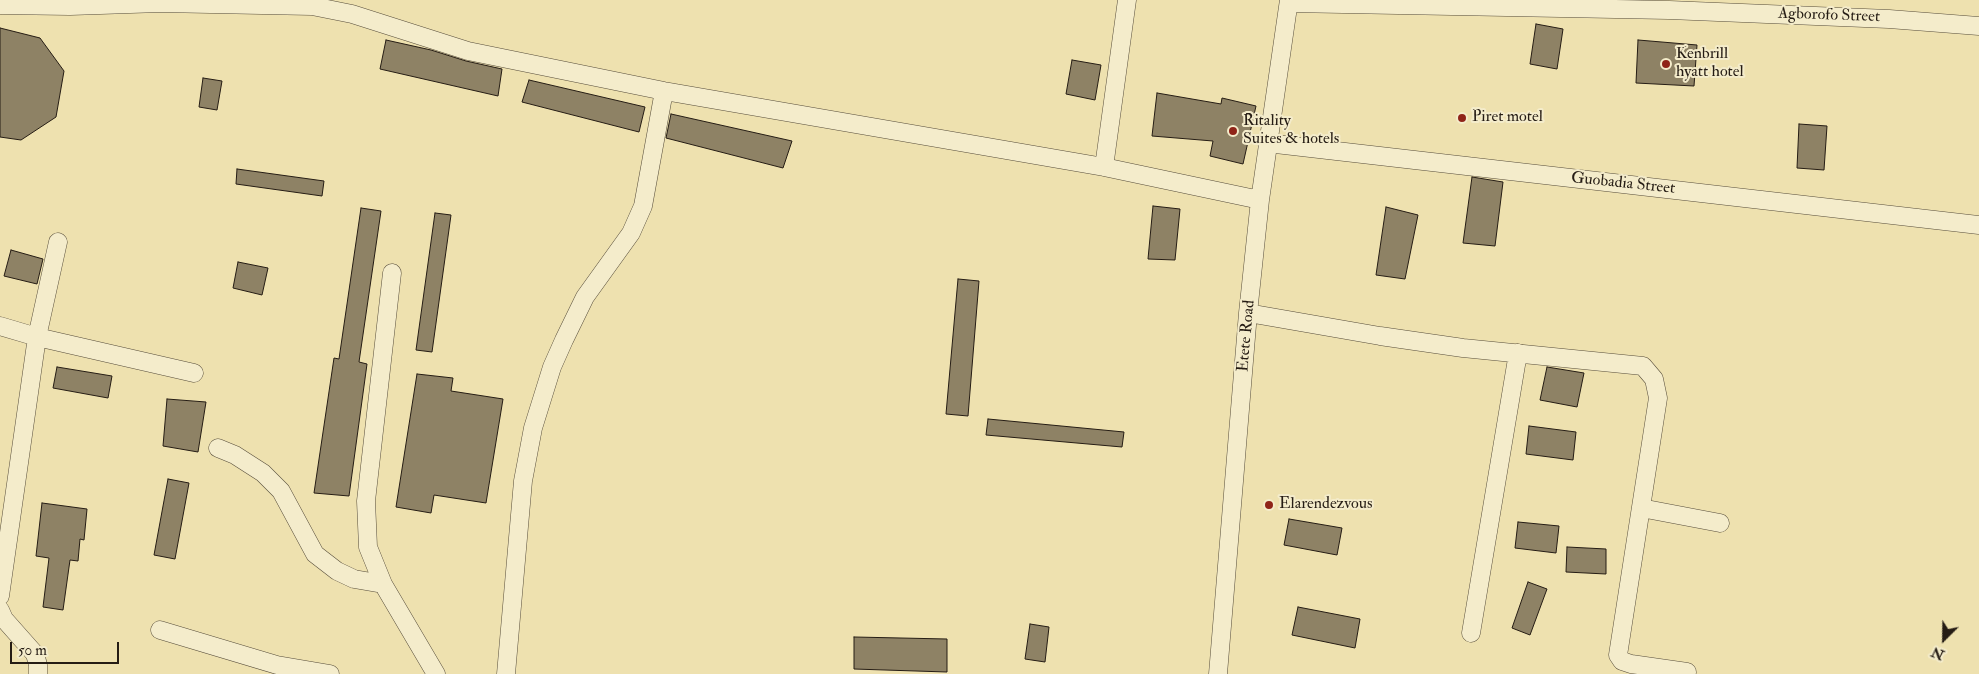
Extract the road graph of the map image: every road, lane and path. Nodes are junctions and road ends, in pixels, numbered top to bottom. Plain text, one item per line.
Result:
1 (1127, 0) edge
2 (1289, 2) edge
3 (0, 6) edge
4 (1979, 26) edge
5 (664, 91) junction
6 (1267, 143) junction
7 (1104, 167) junction
8 (1260, 200) junction
9 (1979, 225) edge
10 (58, 242) dead end
11 (392, 273) dead end
12 (1248, 312) junction
13 (0, 326) edge
14 (38, 337) junction
15 (1518, 353) junction
16 (194, 374) dead end
17 (218, 448) dead end
18 (1641, 508) junction
19 (1720, 523) dead end
20 (383, 584) junction
21 (0, 596) edge
22 (0, 610) edge
23 (160, 630) dead end
24 (1471, 633) dead end
25 (1687, 672) dead end
26 (38, 674) edge
27 (330, 674) edge
28 (436, 674) edge
29 (506, 674) edge
30 (1218, 674) edge

1 - 7 street
2 - 4 street, Agborofo Street
2 - 6 street, Etete Road
3 - 5 street
5 - 7 street
5 - 29 street
6 - 8 street, Etete Road
6 - 9 street, Guobadia Street
7 - 8 street
8 - 12 street, Etete Road
10 - 14 street
11 - 20 street
12 - 15 street
12 - 30 street, Etete Road
13 - 14 street
14 - 16 street
14 - 21 street
15 - 18 street
15 - 24 street
17 - 20 street
18 - 19 street
18 - 25 street
20 - 28 street
22 - 26 street
23 - 27 street

